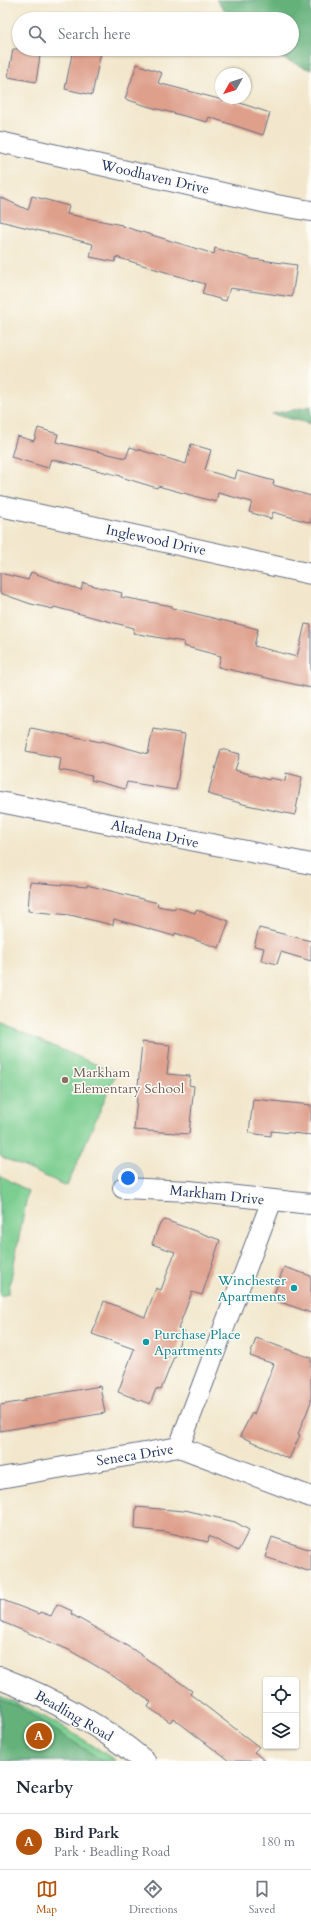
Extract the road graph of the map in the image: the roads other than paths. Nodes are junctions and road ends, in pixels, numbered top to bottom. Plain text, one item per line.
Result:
1 (0, 142) edge
2 (311, 211) edge
3 (0, 506) edge
4 (311, 574) edge
5 (0, 802) edge
6 (311, 864) edge
7 (123, 1188) dead end
8 (272, 1200) junction
9 (311, 1204) edge
10 (179, 1447) junction
11 (0, 1478) edge
12 (311, 1497) edge
13 (0, 1678) edge
14 (144, 1761) edge

1 - 2 street, Woodhaven Drive
3 - 4 street, Inglewood Drive
5 - 6 street, Altadena Drive
7 - 8 street, Markham Drive
8 - 9 street, Markham Drive
8 - 10 street
10 - 11 street, Seneca Drive
10 - 12 street, Seneca Drive
13 - 14 street, Beadling Road

